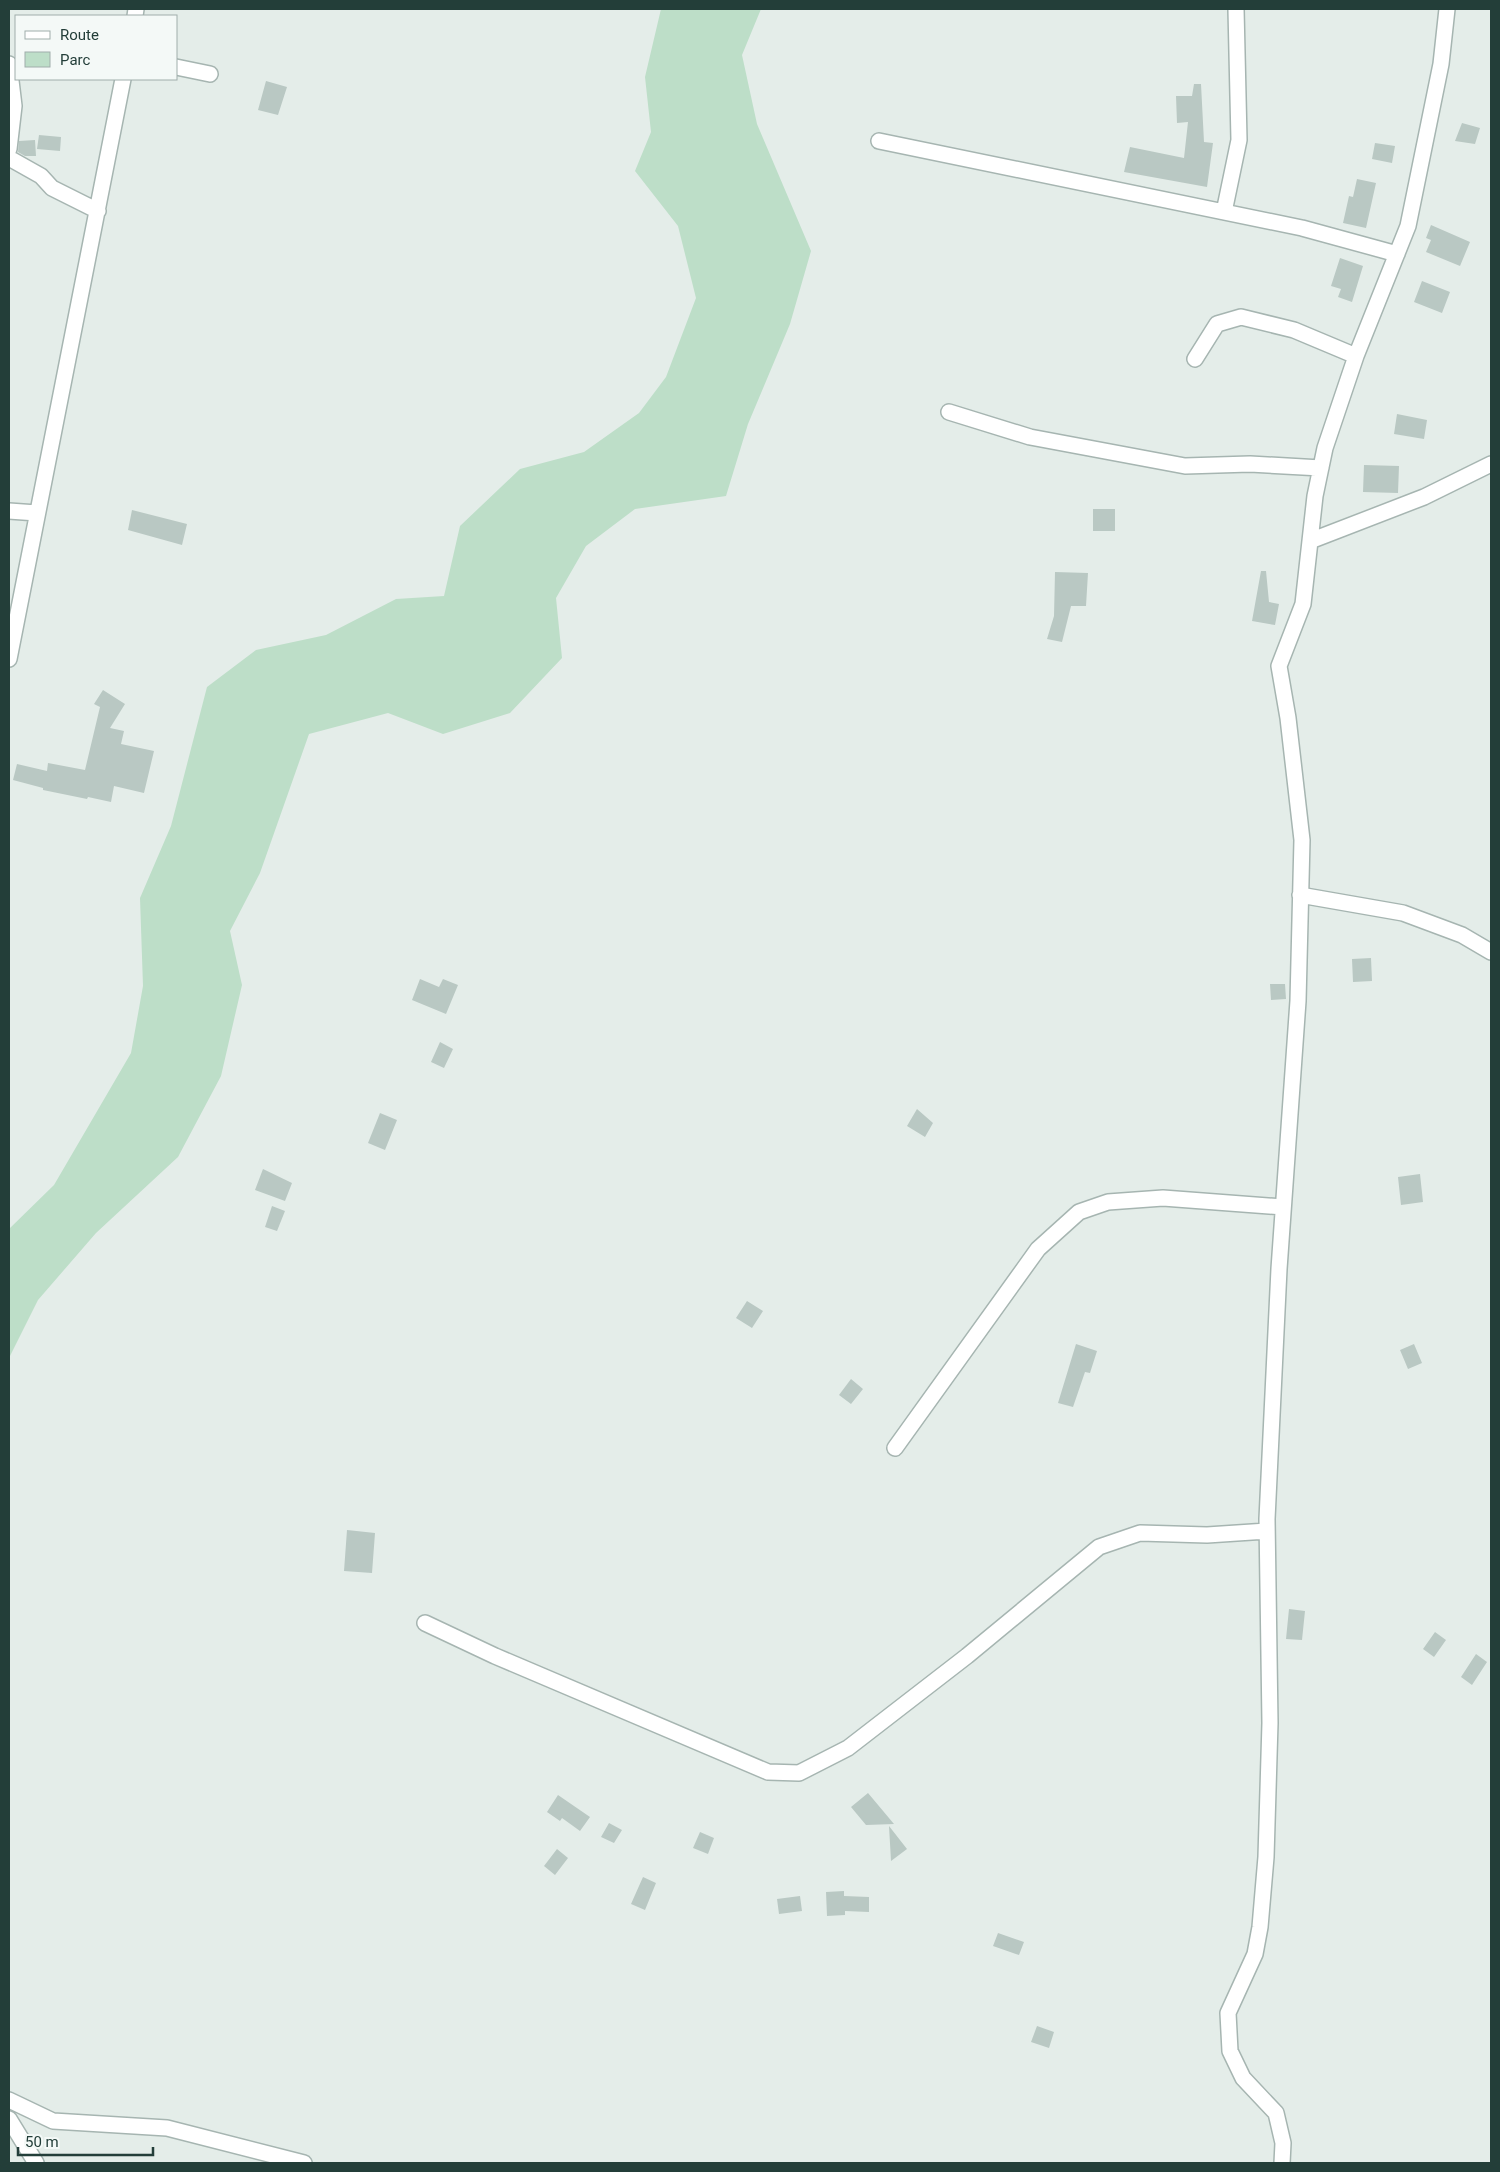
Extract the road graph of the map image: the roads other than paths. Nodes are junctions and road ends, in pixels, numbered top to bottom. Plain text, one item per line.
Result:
1 (1236, 9) edge
2 (1447, 9) edge
3 (9, 64) edge
4 (178, 67) edge
5 (210, 74) dead end
6 (123, 80) edge
7 (879, 141) dead end
8 (9, 149) edge
9 (9, 158) edge
10 (98, 211) junction
11 (1224, 212) junction
12 (1397, 254) junction
13 (1356, 356) junction
14 (1195, 359) dead end
15 (949, 412) dead end
16 (1491, 464) edge
17 (1321, 468) junction
18 (9, 511) edge
19 (38, 513) junction
20 (1310, 541) junction
21 (9, 659) edge
22 (1300, 895) junction
23 (1491, 952) edge
24 (1283, 1207) junction
25 (895, 1448) dead end
26 (1267, 1531) junction
27 (425, 1623) dead end
28 (9, 2100) edge
29 (9, 2120) edge
30 (36, 2163) edge
31 (304, 2163) edge
32 (1282, 2163) edge

1 - 11 street
2 - 12 street
3 - 8 street
4 - 5 street
6 - 10 street
7 - 11 street
9 - 10 street
10 - 19 street
11 - 12 street
12 - 13 street
13 - 14 street
13 - 17 street
15 - 17 street
16 - 20 street
17 - 20 street
18 - 19 street
19 - 21 street
20 - 22 street
22 - 23 street
22 - 24 street
24 - 25 street
24 - 26 street
26 - 27 street
26 - 32 street
28 - 31 street
29 - 30 street

